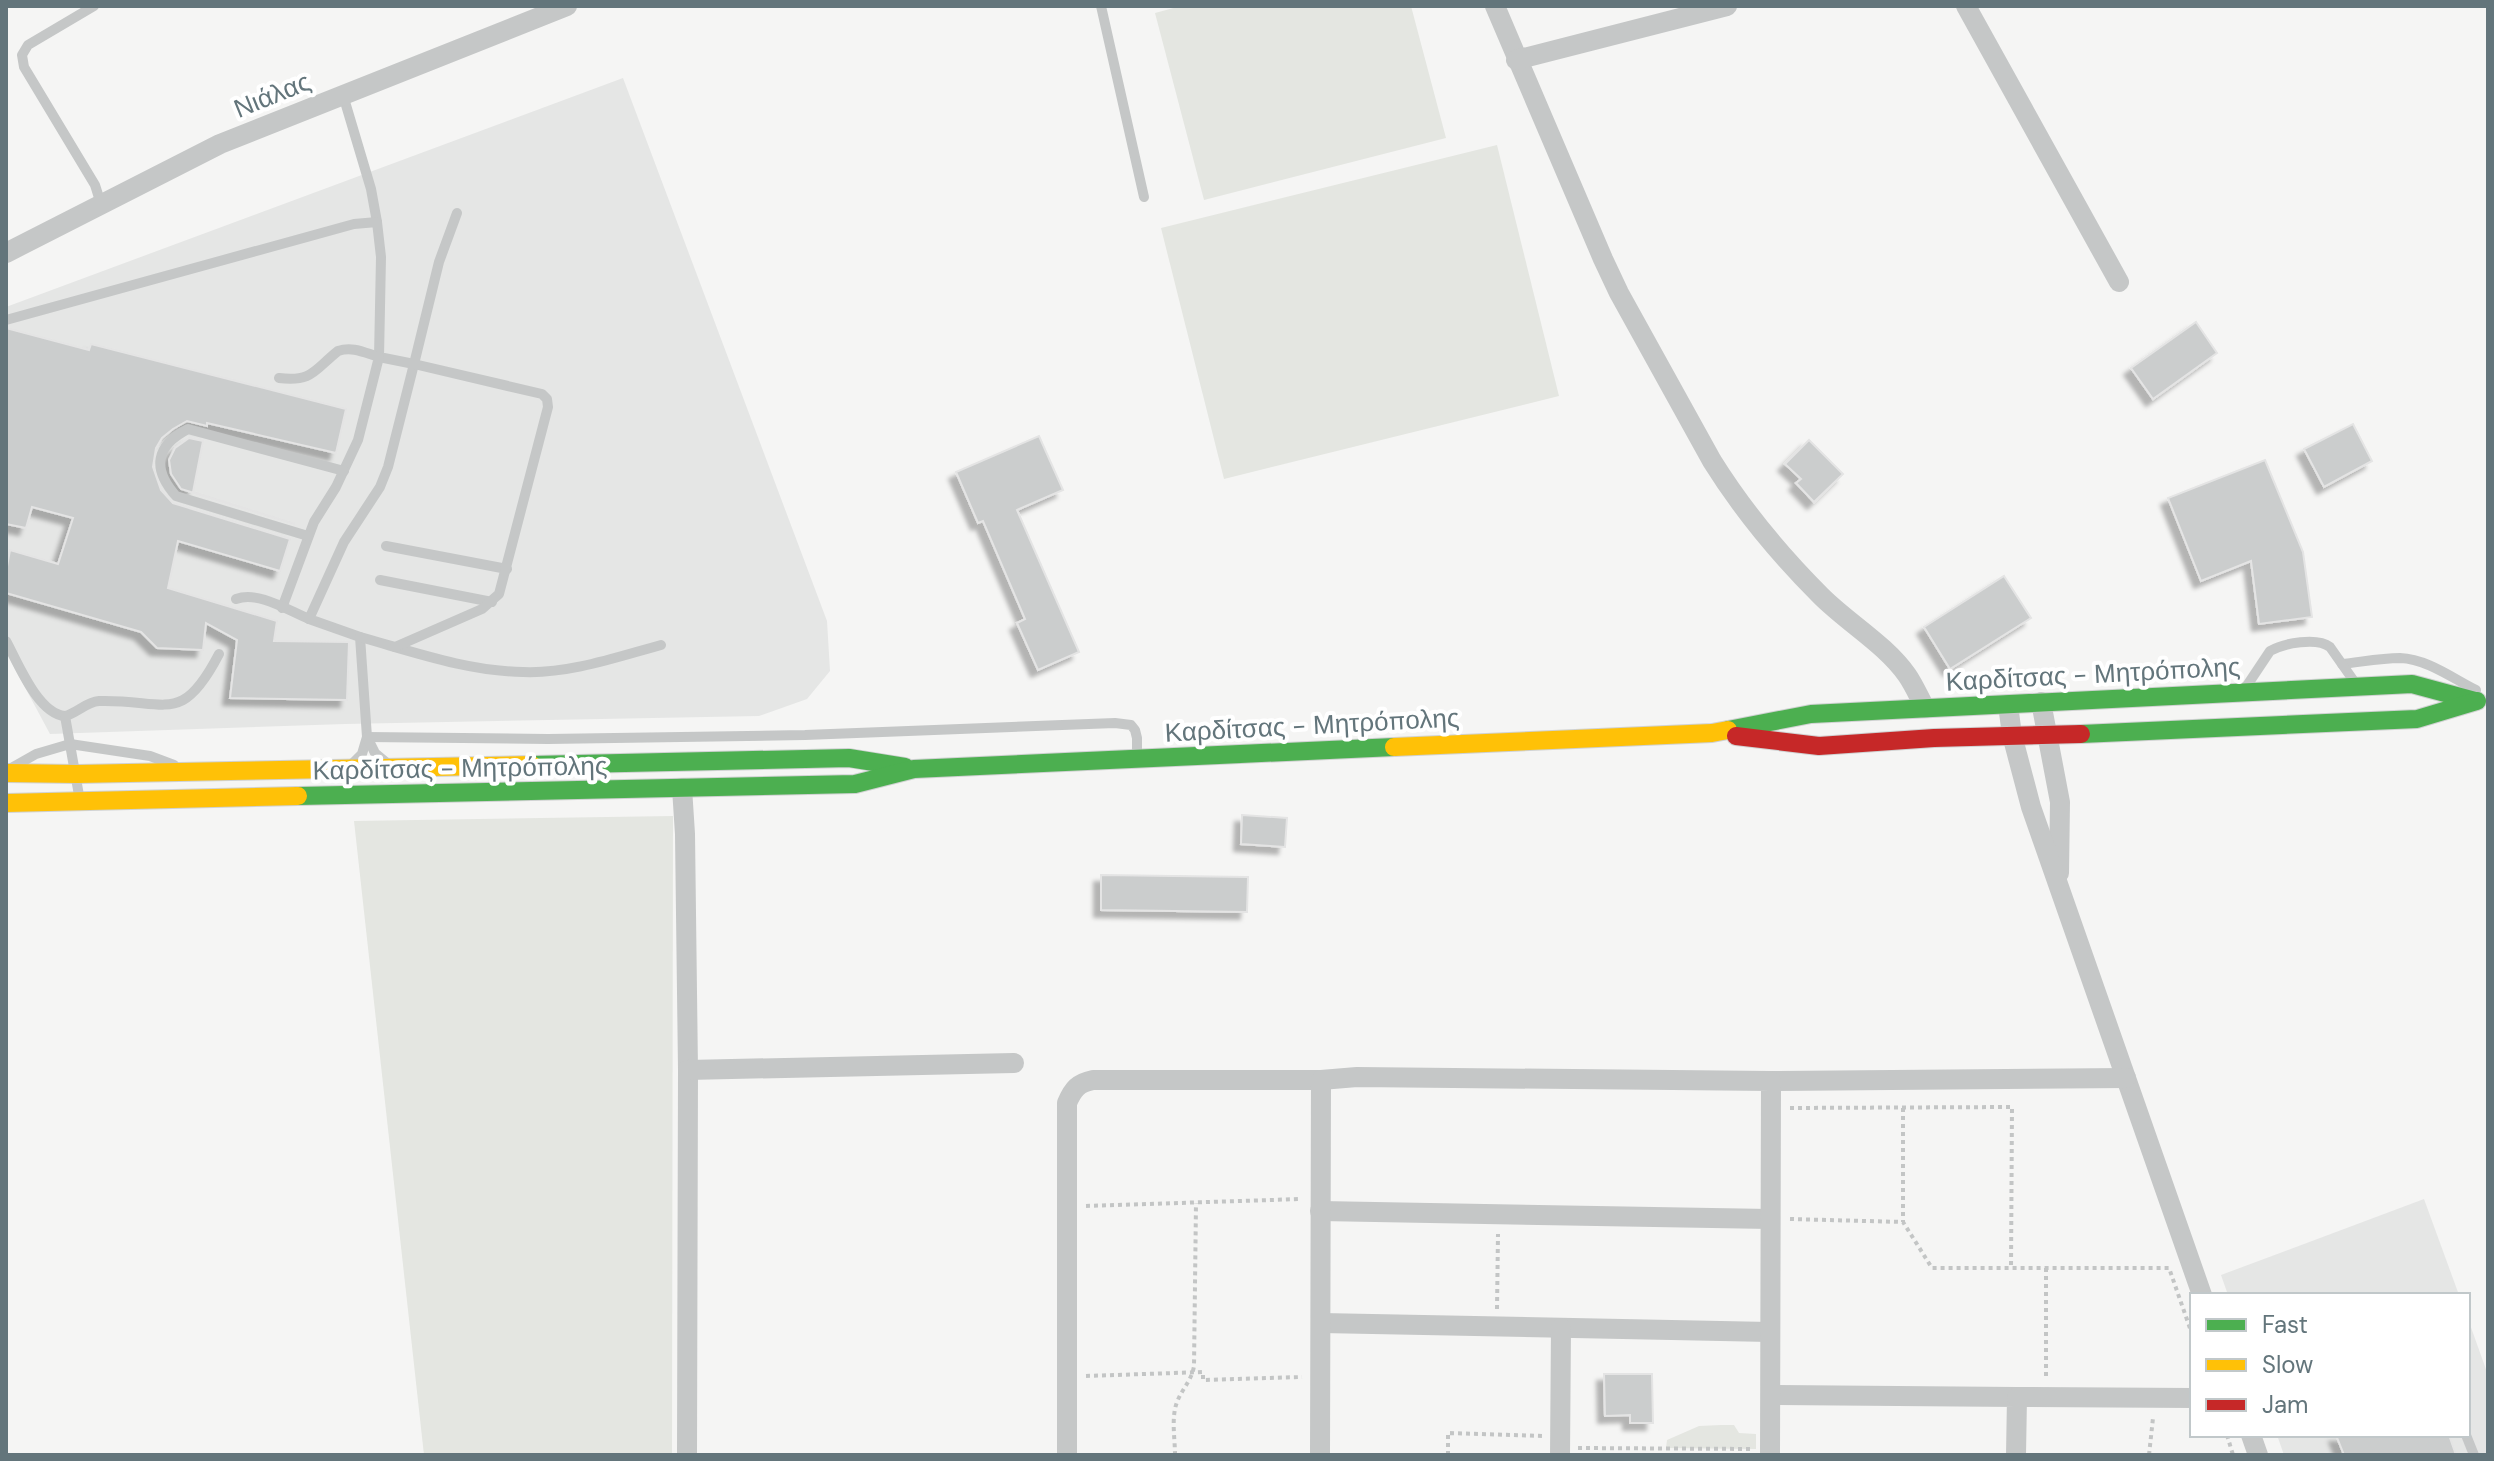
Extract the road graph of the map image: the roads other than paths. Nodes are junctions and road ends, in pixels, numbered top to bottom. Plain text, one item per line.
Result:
1 (94, 6) edge
2 (567, 6) edge
3 (1101, 6) edge
4 (1495, 6) edge
5 (1727, 6) edge
6 (1966, 6) edge
7 (1516, 60) junction
8 (343, 95) junction
9 (1144, 197) dead end
10 (101, 204) junction
11 (457, 213) dead end
12 (377, 222) junction
13 (6, 253) edge
14 (2119, 282) dead end
15 (6, 320) edge
16 (379, 357) junction
17 (414, 364) junction
18 (279, 378) dead end
19 (344, 471) junction
20 (308, 536) junction
21 (386, 546) dead end
22 (507, 569) junction
23 (380, 580) dead end
24 (236, 599) dead end
25 (492, 602) junction
26 (282, 608) junction
27 (309, 619) junction
28 (360, 637) junction
29 (6, 641) edge
30 (661, 645) dead end
31 (395, 647) junction
32 (219, 654) dead end
33 (2342, 664) junction
34 (2358, 686) junction
35 (2242, 692) junction
36 (2484, 699) edge
37 (2041, 702) junction
38 (2008, 705) junction
39 (1925, 708) junction
40 (65, 716) junction
41 (1712, 733) junction
42 (2012, 735) junction
43 (2048, 735) junction
44 (367, 737) junction
45 (580, 738) junction
46 (548, 739) junction
47 (70, 744) junction
48 (1137, 758) junction
49 (583, 764) junction
50 (548, 765) junction
51 (394, 768) junction
52 (347, 769) junction
53 (914, 769) junction
54 (6, 772) edge
55 (186, 772) junction
56 (77, 774) junction
57 (682, 788) junction
58 (585, 790) junction
59 (548, 791) junction
60 (6, 803) edge
61 (81, 803) junction
62 (2059, 885) junction
63 (1014, 1063) dead end
64 (688, 1070) junction
65 (2126, 1078) junction
66 (1321, 1080) junction
67 (1771, 1081) junction
68 (1320, 1204) junction
69 (1770, 1219) junction
70 (2201, 1293) edge
71 (1321, 1323) junction
72 (1561, 1328) junction
73 (1770, 1332) junction
74 (1771, 1395) junction
75 (2017, 1397) junction
76 (2190, 1398) edge
77 (1560, 1446) edge
78 (1770, 1452) edge
79 (687, 1455) edge
80 (1067, 1455) edge
81 (1320, 1455) edge
82 (2016, 1455) edge

1 - 10 lane
2 - 8 street, Νιάλας
3 - 9 lane
4 - 7 street
5 - 7 street
6 - 14 street
7 - 39 street
8 - 10 street, Νιάλας
8 - 12 lane
10 - 13 street, Νιάλας
11 - 17 lane
12 - 15 lane
12 - 16 lane
16 - 17 lane
16 - 18 lane
16 - 19 lane
17 - 22 lane
17 - 27 lane
19 - 20 lane
19 - 20 lane
20 - 26 lane
21 - 22 lane
22 - 25 lane
23 - 25 lane
24 - 26 lane
25 - 31 lane
26 - 27 lane
27 - 28 lane
28 - 31 lane
28 - 44 lane
29 - 40 lane
30 - 31 lane
32 - 40 lane
33 - 34 lane
33 - 35 lane
33 - 36 lane
34 - 35 main road, Καρδίτσας - Μητρόπολης
34 - 36 main road, Καρδίτσας - Μητρόπολης
35 - 37 main road, Καρδίτσας - Μητρόπολης
36 - 43 main road, Καρδίτσας - Μητρόπολης
37 - 38 main road, Καρδίτσας - Μητρόπολης
37 - 43 street
38 - 39 main road, Καρδίτσας - Μητρόπολης
38 - 42 street
39 - 41 main road, Καρδίτσας - Μητρόπολης
40 - 47 lane
41 - 42 main road, Καρδίτσας - Μητρόπολης
41 - 48 main road, Καρδίτσας - Μητρόπολης
42 - 43 main road, Καρδίτσας - Μητρόπολης
42 - 62 street
43 - 62 street
44 - 46 lane
44 - 51 lane
44 - 52 lane
45 - 46 lane
45 - 48 lane
45 - 49 lane
46 - 50 lane
47 - 54 lane
47 - 55 lane
47 - 56 lane
48 - 53 main road, Καρδίτσας - Μητρόπολης
49 - 50 main road, Καρδίτσας - Μητρόπολης
49 - 53 main road, Καρδίτσας - Μητρόπολης
49 - 58 lane
50 - 51 main road, Καρδίτσας - Μητρόπολης
50 - 59 lane
51 - 52 main road, Καρδίτσας - Μητρόπολης
52 - 55 main road, Καρδίτσας - Μητρόπολης
53 - 57 main road, Καρδίτσας - Μητρόπολης
54 - 56 main road, Καρδίτσας - Μητρόπολης
55 - 56 main road, Καρδίτσας - Μητρόπολης
56 - 61 lane
57 - 58 main road, Καρδίτσας - Μητρόπολης
57 - 64 street
58 - 59 main road, Καρδίτσας - Μητρόπολης
59 - 61 main road, Καρδίτσας - Μητρόπολης
60 - 61 main road, Καρδίτσας - Μητρόπολης
62 - 65 street
63 - 64 street
64 - 79 street
65 - 67 street
65 - 70 street
66 - 67 street
66 - 68 street
66 - 80 street
67 - 69 street
68 - 69 street
68 - 71 street
69 - 73 street
71 - 72 street
71 - 81 street
72 - 73 street
72 - 77 street
73 - 74 street
74 - 75 street
74 - 78 street
75 - 76 street
75 - 82 street

